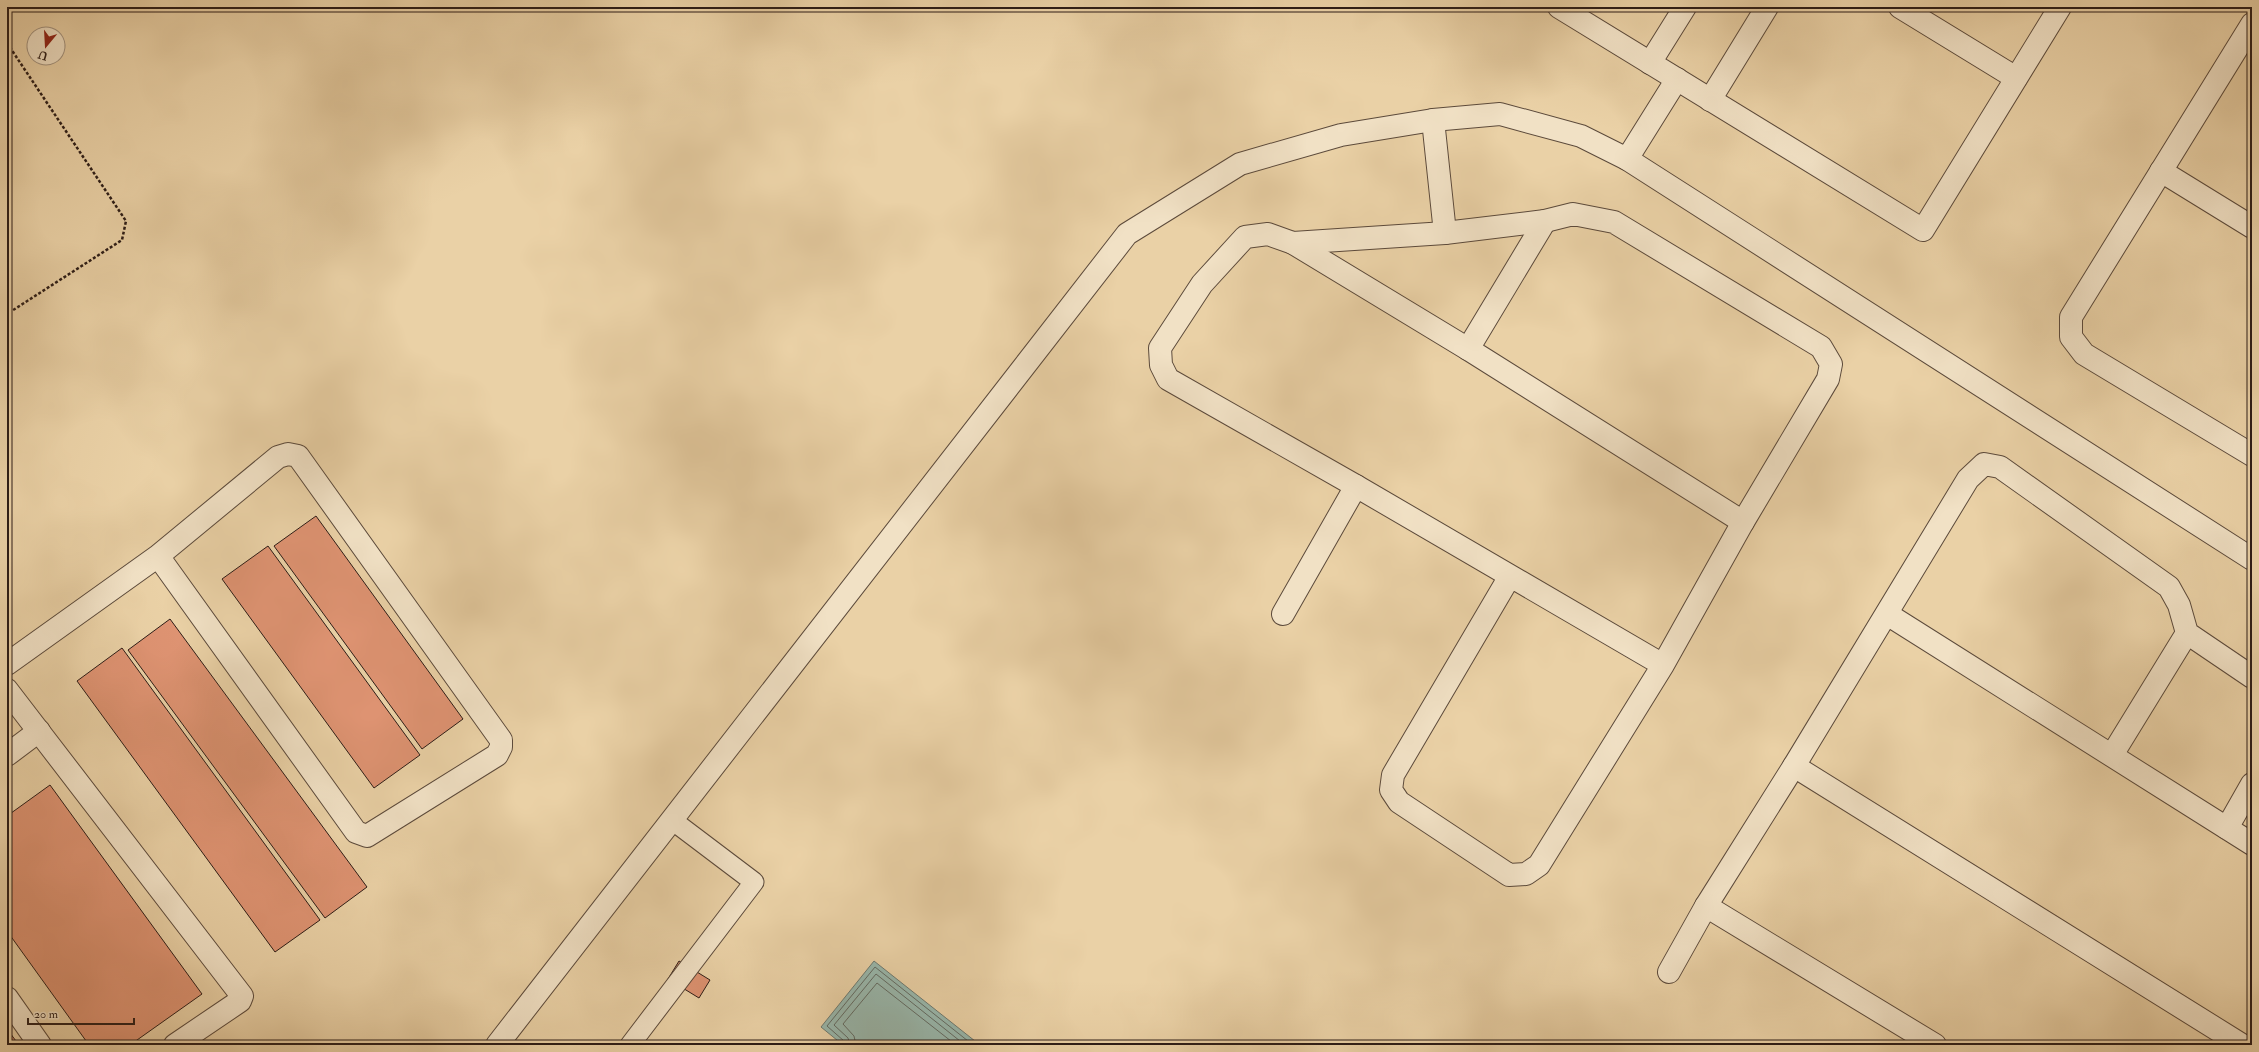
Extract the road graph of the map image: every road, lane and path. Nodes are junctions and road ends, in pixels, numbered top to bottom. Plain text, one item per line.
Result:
1 (1559, 7) edge
2 (1685, 7) edge
3 (1767, 7) edge
4 (1900, 7) edge
5 (2060, 7) edge
6 (2252, 24) edge
7 (7, 43) edge
8 (1650, 63) junction
9 (2016, 78) junction
10 (1676, 79) junction
11 (1710, 100) junction
12 (1433, 120) junction
13 (1627, 159) junction
14 (2161, 171) junction
15 (1544, 221) junction
16 (2252, 227) edge
17 (1445, 233) junction
18 (1293, 243) junction
19 (7, 314) edge
20 (1468, 349) junction
21 (2252, 455) edge
22 (1356, 486) junction
23 (1743, 522) junction
24 (158, 556) junction
25 (2252, 559) edge
26 (1510, 576) junction
27 (1283, 614) dead end
28 (1887, 614) junction
29 (2188, 633) junction
30 (7, 664) edge
31 (1663, 665) junction
32 (2250, 672) edge
33 (7, 690) edge
34 (39, 731) junction
35 (7, 755) edge
36 (2112, 755) junction
37 (1794, 766) junction
38 (2252, 784) edge
39 (672, 820) junction
40 (2226, 828) junction
41 (2252, 844) edge
42 (1706, 906) junction
43 (1668, 972) dead end
44 (7, 998) edge
45 (40, 1045) edge
46 (175, 1045) edge
47 (497, 1045) edge
48 (630, 1045) edge
49 (1936, 1045) edge
50 (2242, 1045) edge

1 - 8 street
2 - 8 street
3 - 11 street
4 - 9 street
5 - 9 street
6 - 14 street
7 - 19 path
8 - 10 street
9 - 11 street
10 - 11 street
10 - 13 street
12 - 13 street
12 - 17 street
12 - 39 street
13 - 25 street
14 - 16 street
14 - 21 street
15 - 17 street
15 - 20 street
15 - 23 street
17 - 18 street
18 - 20 street
18 - 22 street
20 - 23 street
22 - 26 street
22 - 27 street
23 - 31 street
24 - 24 street
24 - 30 street
26 - 31 street
26 - 31 street
28 - 29 street
28 - 36 street
28 - 37 street
29 - 32 street
29 - 36 street
33 - 34 street
34 - 35 street
34 - 46 street
36 - 40 street
37 - 42 street
37 - 50 street
38 - 40 street
39 - 47 street
39 - 48 lane
40 - 41 street
42 - 43 street
42 - 49 street
44 - 45 street

